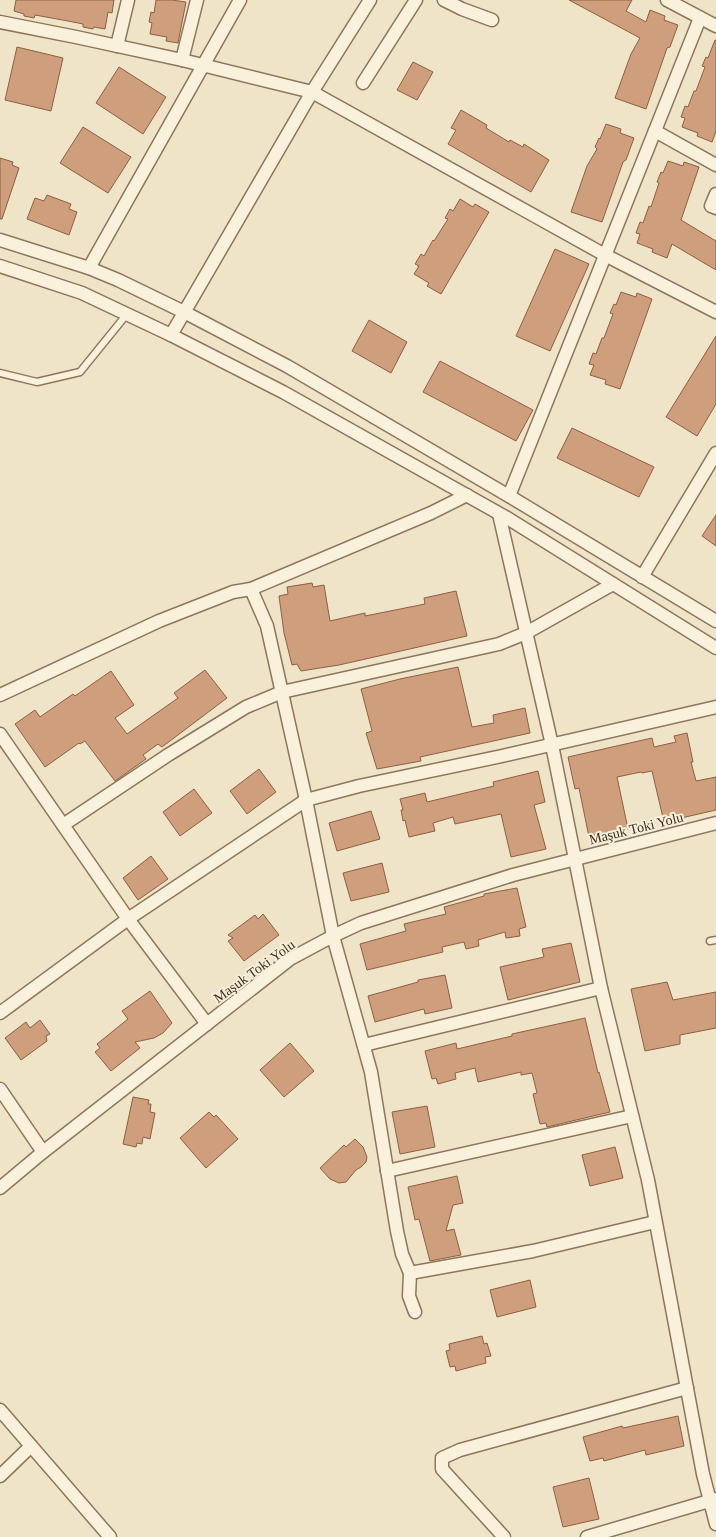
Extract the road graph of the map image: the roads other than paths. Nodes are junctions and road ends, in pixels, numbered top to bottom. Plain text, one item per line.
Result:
1 (128, 0) edge
2 (197, 0) edge
3 (240, 0) edge
4 (370, 0) edge
5 (416, 0) edge
6 (444, 0) edge
7 (667, 0) edge
8 (700, 18) junction
9 (492, 20) dead end
10 (0, 22) edge
11 (716, 26) edge
12 (117, 46) junction
13 (182, 60) junction
14 (202, 66) junction
15 (363, 83) dead end
16 (312, 92) junction
17 (654, 131) junction
18 (716, 166) edge
19 (716, 194) edge
20 (716, 208) edge
21 (0, 240) edge
22 (605, 255) junction
23 (0, 266) edge
24 (89, 268) junction
25 (184, 312) junction
26 (716, 312) edge
27 (127, 314) junction
28 (171, 335) junction
29 (0, 373) edge
30 (716, 453) edge
31 (467, 495) junction
32 (509, 496) junction
33 (499, 514) junction
34 (642, 576) junction
35 (614, 584) junction
36 (251, 588) junction
37 (716, 621) edge
38 (526, 633) junction
39 (716, 648) edge
40 (282, 692) junction
41 (0, 695) edge
42 (716, 707) edge
43 (0, 734) edge
44 (552, 745) junction
45 (306, 800) junction
46 (716, 823) edge
47 (63, 826) junction
48 (576, 859) junction
49 (128, 919) junction
50 (333, 936) junction
51 (601, 988) junction
52 (0, 1013) edge
53 (208, 1024) junction
54 (364, 1045) junction
55 (0, 1089) edge
56 (632, 1116) junction
57 (43, 1152) junction
58 (387, 1171) junction
59 (0, 1188) edge
60 (655, 1222) junction
61 (410, 1273) junction
62 (416, 1312) dead end
63 (687, 1388) junction
64 (0, 1410) edge
65 (31, 1446) junction
66 (0, 1476) edge
67 (713, 1500) edge
68 (716, 1524) edge
69 (110, 1537) edge
70 (504, 1537) edge
71 (587, 1537) edge

1 - 12 street
2 - 13 street
3 - 14 street
4 - 16 street
5 - 15 street
6 - 9 street
7 - 8 street
8 - 11 street
8 - 17 street
10 - 12 street
12 - 13 street
13 - 14 street
14 - 16 street
14 - 24 street
16 - 22 street
16 - 25 street
17 - 18 street
17 - 22 street
19 - 20 street
21 - 24 street
22 - 26 street
22 - 32 street
23 - 27 street
24 - 25 street
25 - 28 street
25 - 32 street
27 - 28 street
27 - 29 lane
28 - 31 street
30 - 34 street
31 - 33 street
31 - 36 street
32 - 34 street
33 - 35 street
33 - 38 street
34 - 37 street
35 - 38 street
35 - 39 street
36 - 40 street
36 - 41 street
38 - 40 street
38 - 44 street
40 - 45 street
40 - 47 street
42 - 44 street
43 - 47 street
44 - 45 street
44 - 48 street
45 - 49 street
45 - 50 street
46 - 48 street, Maşuk Toki Yolu
47 - 49 street
48 - 50 street, Maşuk Toki Yolu
48 - 51 street
49 - 52 street
49 - 53 street
50 - 53 street, Maşuk Toki Yolu
50 - 54 street
51 - 54 street
51 - 56 street
53 - 57 street, Maşuk Toki Yolu
54 - 58 street
55 - 57 street
56 - 58 street
56 - 60 street
57 - 59 street, Maşuk Toki Yolu
58 - 61 street
60 - 61 street
60 - 63 street
61 - 62 street
63 - 67 street
63 - 70 street
64 - 65 street
65 - 66 street
65 - 69 street
67 - 68 street
67 - 71 street

